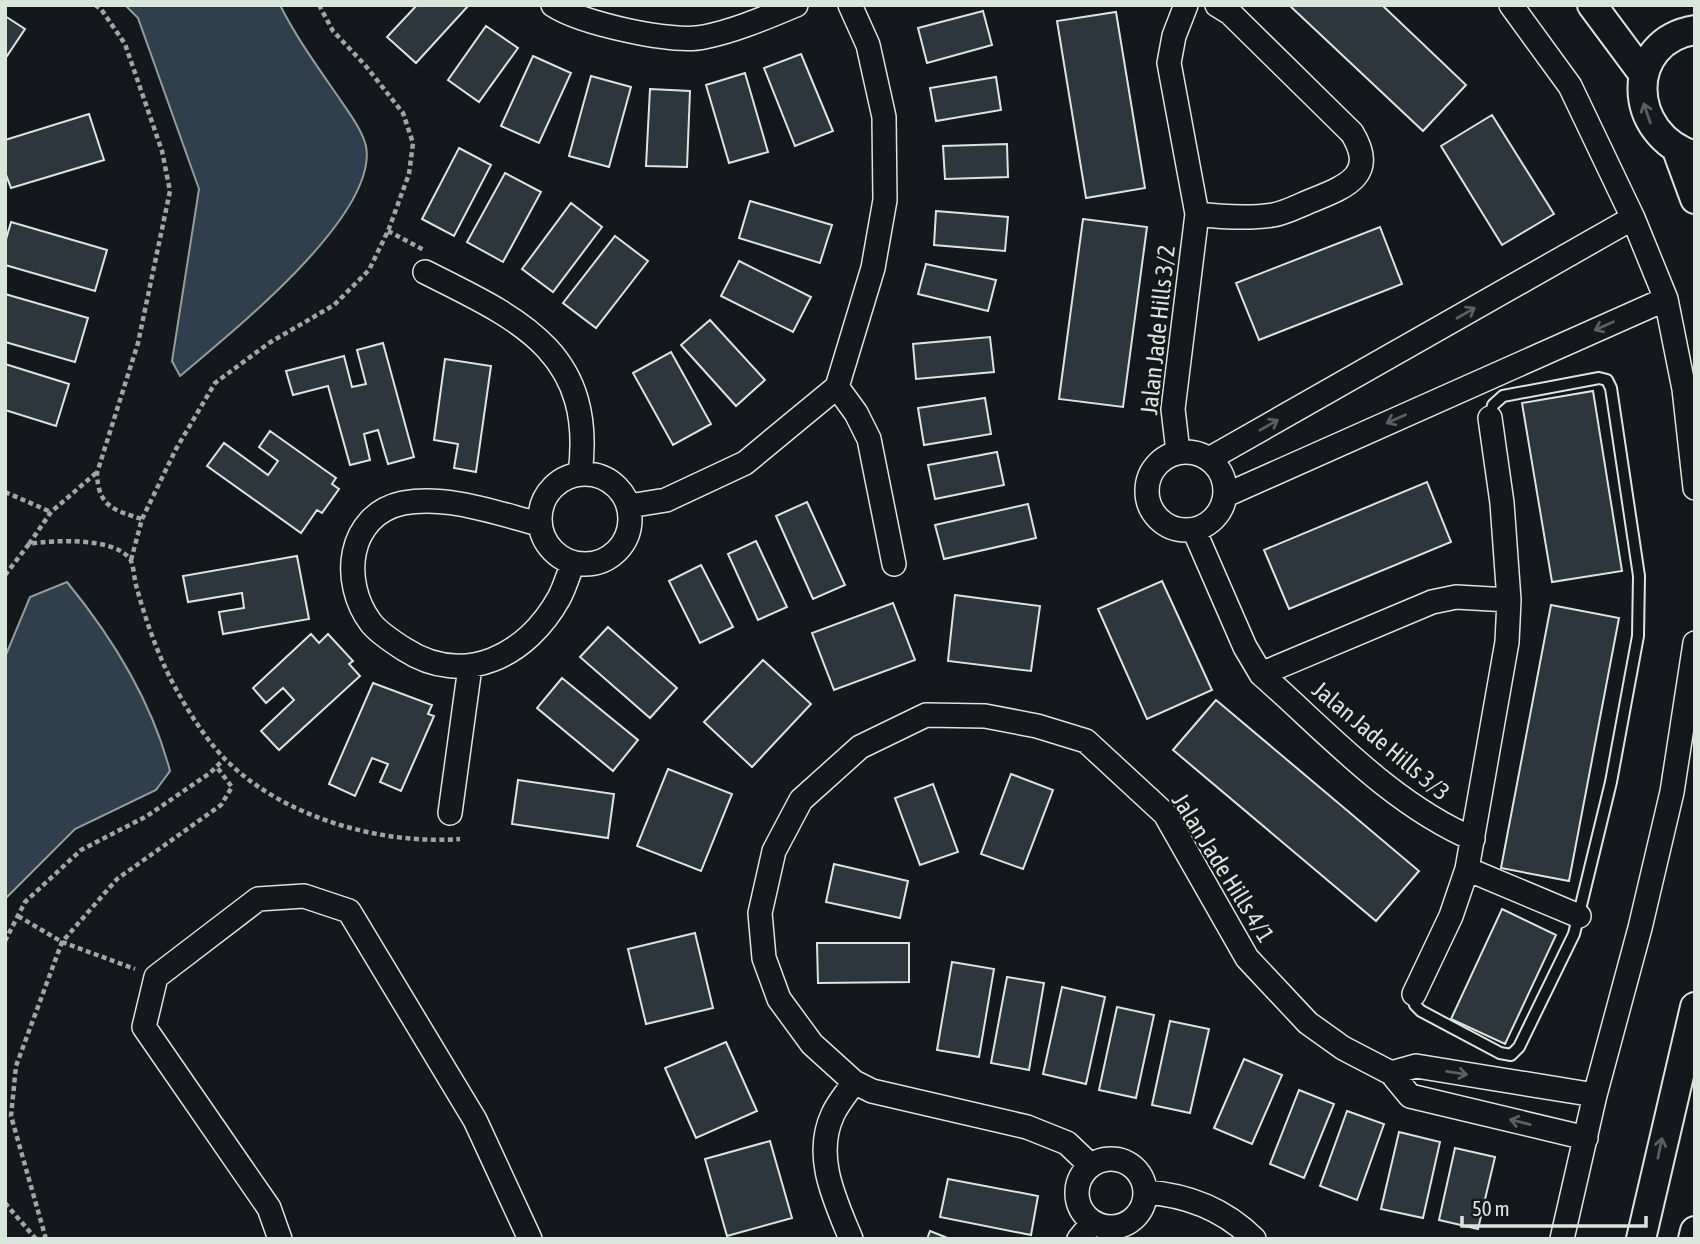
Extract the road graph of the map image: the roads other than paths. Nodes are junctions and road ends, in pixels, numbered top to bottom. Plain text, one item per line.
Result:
1 (553, 5) edge
2 (796, 5) edge
3 (850, 5) edge
4 (1186, 5) edge
5 (1217, 5) edge
6 (1511, 5) edge
7 (1592, 5) edge
8 (1688, 5) edge
9 (1695, 14) edge
10 (1695, 30) edge
11 (1644, 75) junction
12 (1686, 153) edge
13 (1695, 199) edge
14 (1198, 214) junction
15 (1633, 218) junction
16 (425, 272) road end
17 (1666, 299) junction
18 (837, 387) junction
19 (1490, 418) joint
20 (1178, 452) junction
21 (1209, 459) junction
22 (580, 474) junction
23 (1695, 488) edge
24 (1226, 495) junction
25 (629, 506) junction
26 (539, 524) junction
27 (1194, 530) junction
28 (573, 563) junction
29 (894, 564) dead end
30 (1509, 600) junction
31 (1695, 643) edge
32 (470, 667) junction
33 (1261, 674) junction
34 (450, 813) dead end
35 (1473, 839) junction
36 (1467, 869) junction
37 (1579, 916) junction
38 (1414, 994) joint
39 (1695, 1007) edge
40 (1391, 1073) junction
41 (854, 1082) junction
42 (1595, 1095) junction
43 (1586, 1139) junction
44 (1090, 1165) junction
45 (1145, 1192) junction
46 (1086, 1230) edge
47 (1695, 1231) edge
48 (281, 1239) edge
49 (530, 1239) edge
50 (851, 1239) edge
51 (1254, 1239) edge
52 (1562, 1239) edge
53 (1641, 1239) edge
54 (1693, 1239) edge

1 - 2 street
3 - 18 street
4 - 14 street, Jalan Jade Hills 3/2
5 - 14 street, Jalan Jade Hills 3/2
6 - 15 street
7 - 11 street
8 - 9 street
10 - 11 street
12 -> 11 street
12 - 13 street
14 - 20 street, Jalan Jade Hills 3/2
15 - 17 street
21 -> 15 street
16 - 22 street
17 - 23 street
17 -> 24 street
18 - 25 street
18 - 29 street
19 - 30 street, Jalan Jade Hills 3/3
19 - 37 lane
20 - 21 street
20 - 27 street
21 - 24 street
22 - 25 street
22 - 26 street
24 - 27 street
25 - 28 street
26 - 28 street
26 - 32 street
27 - 33 street, Jalan Jade Hills 3/3
28 - 32 street
30 - 33 street, Jalan Jade Hills 3/3
30 - 35 street, Jalan Jade Hills 3/3
31 - 42 street
32 - 34 street
33 - 35 street, Jalan Jade Hills 3/3
35 - 36 street, Jalan Jade Hills 3/3
36 - 37 street
36 - 38 street, Jalan Jade Hills 3/3
37 - 38 lane
53 -> 39 street
40 - 41 street, Jalan Jade Hills 4/1
40 -> 42 street
43 -> 40 street, Jalan Jade Hills 4/1
41 - 44 street
41 - 50 street
42 - 43 street
43 - 52 street
44 - 45 street
44 - 46 street
45 - 46 street
45 - 51 street
47 - 54 street
48 - 49 street

